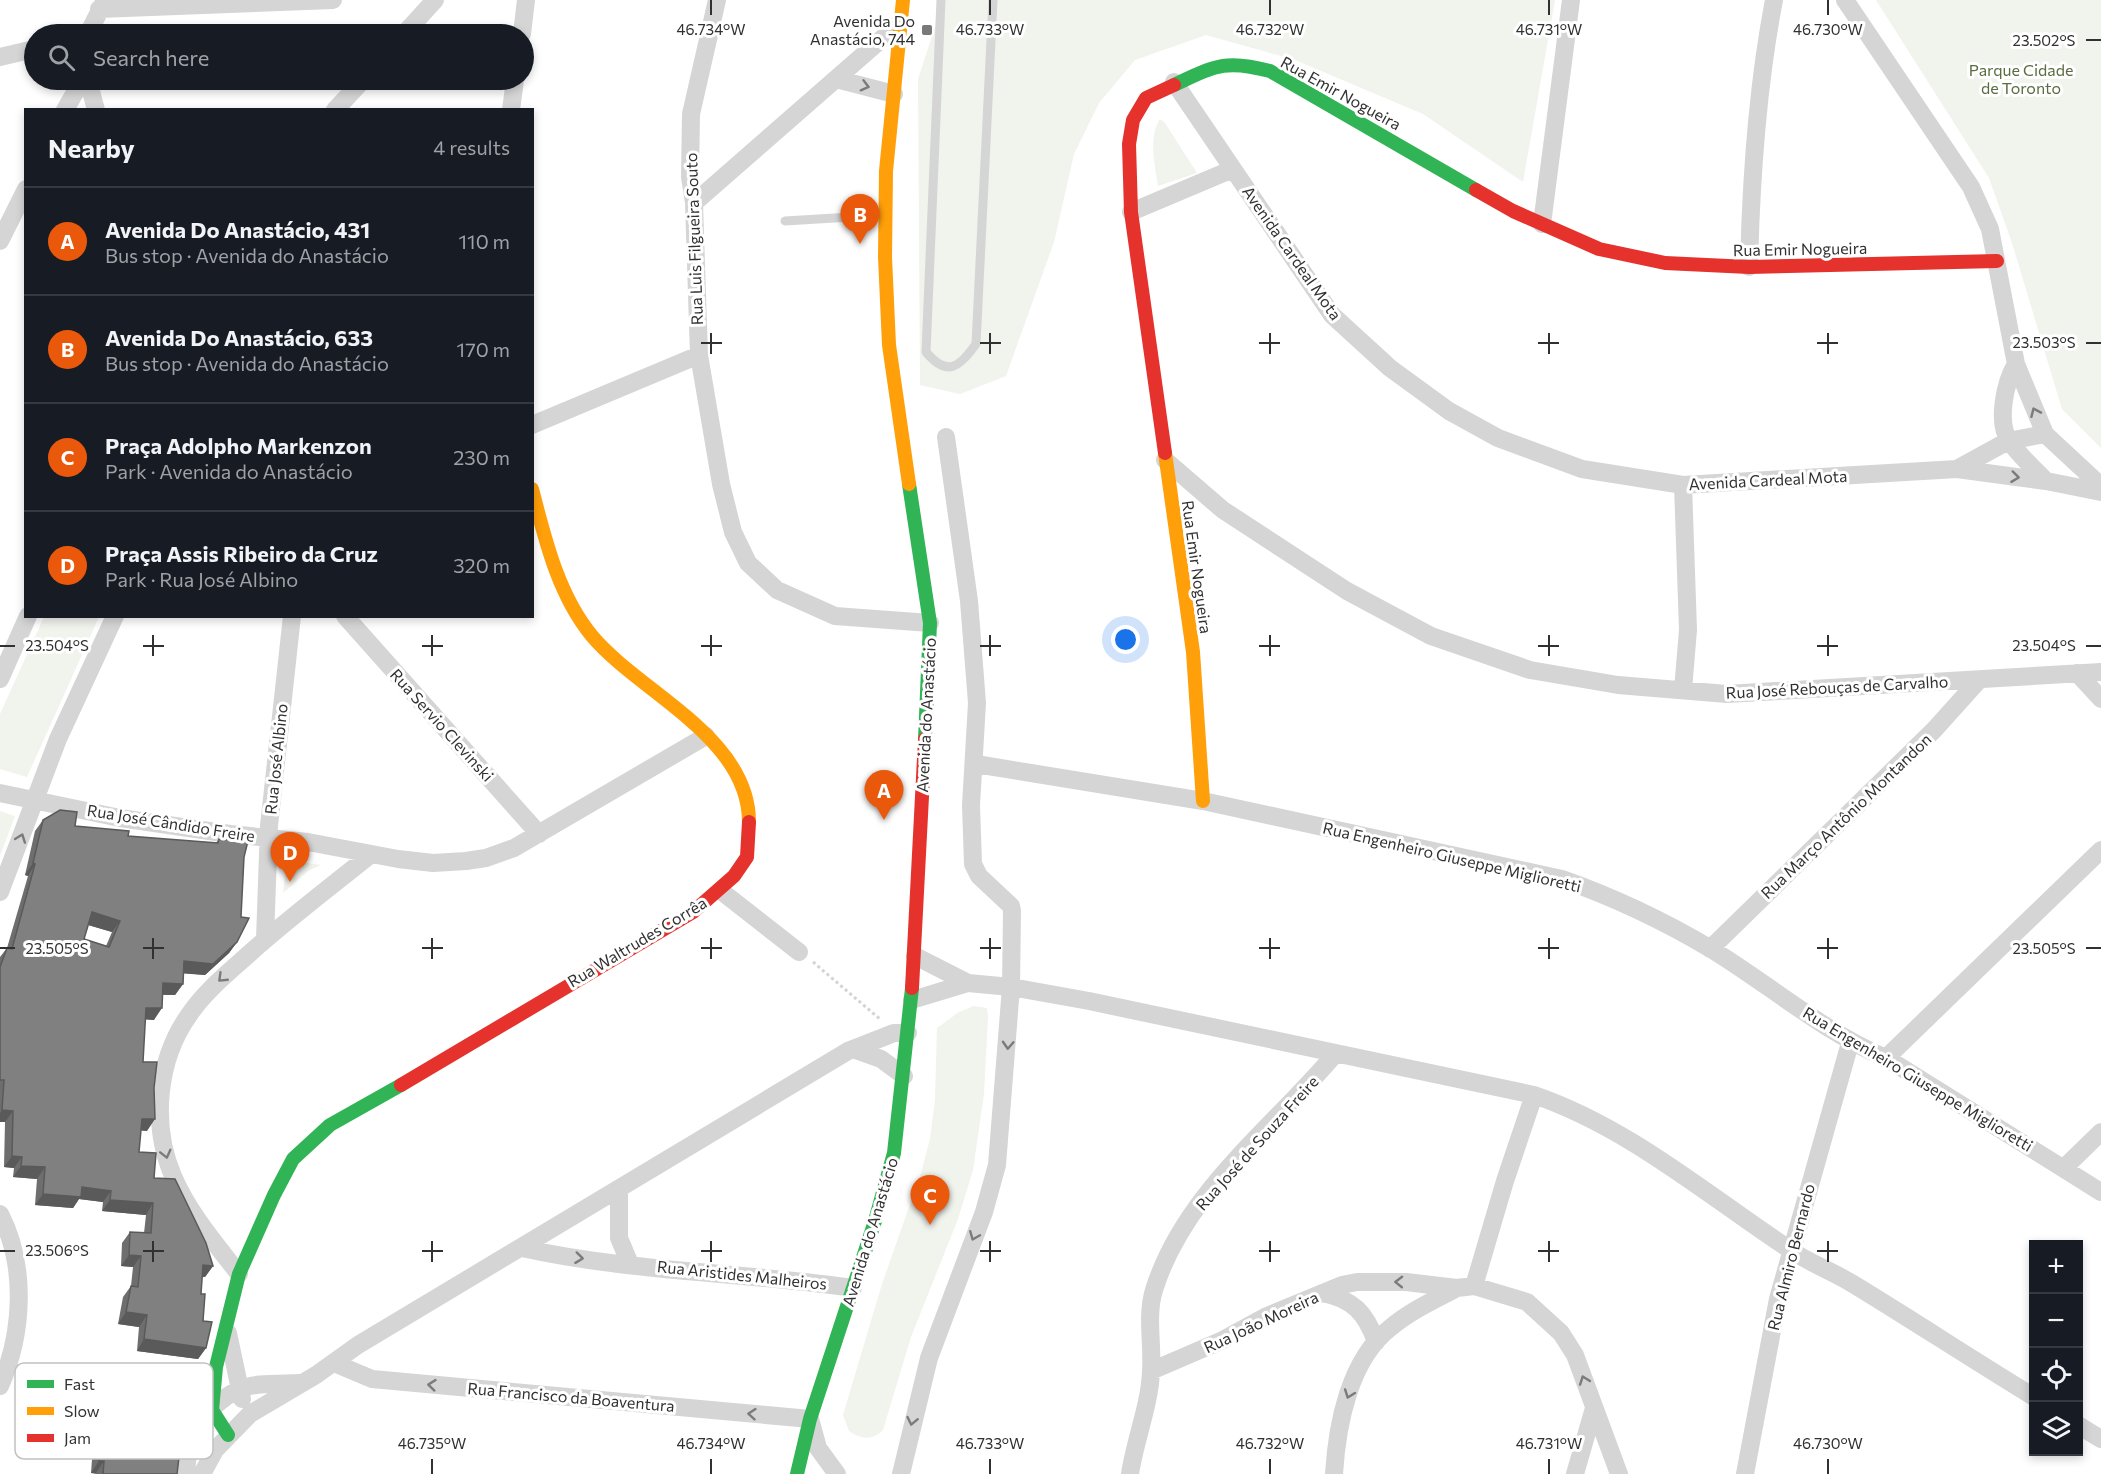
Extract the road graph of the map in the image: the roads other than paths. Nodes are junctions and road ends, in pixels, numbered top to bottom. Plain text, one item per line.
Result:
1 (333, 0) edge
2 (435, 0) edge
3 (526, 0) edge
4 (717, 0) edge
5 (903, 0) edge
6 (941, 0) edge
7 (993, 0) edge
8 (1570, 0) edge
9 (1774, 0) edge
10 (1845, 0) edge
11 (102, 4) edge
12 (901, 22) junction
13 (93, 24) edge
14 (413, 24) edge
15 (523, 24) edge
16 (24, 51) edge
17 (0, 57) edge
18 (836, 79) junction
19 (1174, 82) junction
20 (76, 90) edge
21 (91, 90) edge
22 (354, 90) edge
23 (514, 90) edge
24 (894, 94) junction
25 (66, 108) edge
26 (95, 108) edge
27 (337, 108) edge
28 (511, 108) edge
29 (1233, 169) junction
30 (24, 193) edge
31 (694, 203) junction
32 (1131, 212) junction
33 (885, 215) junction
34 (785, 220) dead end
35 (1542, 224) junction
36 (0, 241) edge
37 (1997, 261) junction
38 (1749, 267) junction
39 (699, 356) junction
40 (2016, 364) junction
41 (534, 424) edge
42 (2045, 435) junction
43 (946, 437) dead end
44 (2008, 441) junction
45 (1165, 460) junction
46 (1957, 469) junction
47 (2046, 481) junction
48 (1683, 485) junction
49 (2101, 486) edge
50 (2101, 492) edge
51 (534, 496) edge
52 (27, 618) edge
53 (114, 618) edge
54 (292, 618) edge
55 (347, 618) edge
56 (930, 623) junction
57 (2101, 672) edge
58 (2077, 673) junction
59 (0, 679) edge
60 (1979, 680) junction
61 (1683, 690) junction
62 (2101, 699) edge
63 (706, 736) junction
64 (976, 764) junction
65 (0, 793) edge
66 (33, 801) junction
67 (1203, 801) junction
68 (539, 834) junction
69 (268, 838) junction
70 (2101, 850) edge
71 (370, 855) junction
72 (721, 891) junction
73 (0, 892) edge
74 (265, 939) junction
75 (1710, 949) junction
76 (799, 952) road end
77 (915, 956) junction
78 (968, 983) junction
79 (1011, 987) junction
80 (912, 1000) junction
81 (901, 1033) junction
82 (1850, 1043) junction
83 (853, 1049) junction
84 (1336, 1053) junction
85 (1886, 1058) junction
86 (904, 1076) junction
87 (1534, 1095) junction
88 (2101, 1132) edge
89 (2064, 1167) junction
90 (619, 1191) junction
91 (2101, 1192) edge
92 (0, 1214) edge
93 (522, 1248) junction
94 (1791, 1251) junction
95 (630, 1264) junction
96 (239, 1274) junction
97 (1466, 1287) junction
98 (853, 1288) junction
99 (1322, 1293) junction
100 (227, 1325) junction
101 (1376, 1342) junction
102 (334, 1363) junction
103 (1151, 1371) junction
104 (304, 1383) junction
105 (0, 1386) edge
106 (238, 1389) junction
107 (2029, 1394) edge
108 (213, 1399) edge
109 (1594, 1408) junction
110 (213, 1409) edge
111 (213, 1412) edge
112 (250, 1414) junction
113 (810, 1419) junction
114 (2083, 1428) edge
115 (228, 1435) junction
116 (2101, 1439) edge
117 (803, 1444) junction
118 (213, 1453) edge
119 (209, 1459) edge
120 (200, 1473) edge
121 (797, 1474) edge
122 (811, 1474) edge
123 (837, 1474) edge
124 (901, 1474) edge
125 (1130, 1474) edge
126 (1334, 1474) edge
127 (1575, 1474) edge
128 (1619, 1474) edge
129 (1746, 1474) edge

1 - 11 street
2 - 14 street
3 - 15 street
4 - 31 street, Rua Luis Filgueira Souto
5 - 12 street, Avenida do Anastácio
6 - 7 lane
8 - 35 street
9 - 38 street
10 - 37 street
11 - 13 street
12 - 18 street
12 - 24 street, Avenida do Anastácio
16 - 17 street
18 -> 24 street
18 - 31 street
19 - 29 street, Avenida Cardeal Mota
19 - 32 street, Rua Emir Nogueira
19 - 35 street, Rua Emir Nogueira
20 - 25 street
21 - 26 street
22 - 27 street
23 - 28 street
24 - 33 street, Avenida do Anastácio
29 - 32 street
29 - 48 street, Avenida Cardeal Mota
30 - 36 street
31 - 39 street, Rua Luis Filgueira Souto
32 - 45 street, Rua Emir Nogueira
33 - 34 lane
33 - 56 street, Avenida do Anastácio
35 - 38 street, Rua Emir Nogueira
37 - 38 street, Rua Emir Nogueira
37 - 40 street
39 - 41 street
39 - 56 street, Rua Luis Filgueira Souto
42 -> 40 street
40 - 44 street
42 - 44 street, Avenida Cardeal Mota
42 - 49 street
43 - 64 street
44 - 46 street, Avenida Cardeal Mota
44 - 47 street
45 - 61 street, Rua José Rebouças de Carvalho
45 - 67 street, Rua Emir Nogueira
46 -> 47 street, Avenida Cardeal Mota
46 - 48 street, Avenida Cardeal Mota
47 - 50 street, Avenida Cardeal Mota
48 - 61 street
51 - 63 street, Rua Waltrudes Corrêa
52 - 59 street
53 - 66 street
54 - 69 street, Rua José Albino
55 - 68 street, Rua Servio Clevinski
56 - 77 street, Avenida do Anastácio
57 - 58 street, Rua José Rebouças de Carvalho
58 - 60 street, Rua José Rebouças de Carvalho
58 - 62 street
60 - 61 street, Rua José Rebouças de Carvalho
60 - 75 street, Rua Março Antônio Montandon
63 - 68 street, Rua José Cândido Freire
63 - 72 street, Rua Waltrudes Corrêa
64 - 67 street, Rua Engenheiro Giuseppe Miglioretti
64 - 79 street
65 - 66 street, Rua José Cândido Freire
66 - 69 street, Rua José Cândido Freire
73 -> 66 street
67 - 75 street, Rua Engenheiro Giuseppe Miglioretti
68 - 71 street, Rua José Cândido Freire
69 - 71 street, Rua José Cândido Freire
69 - 74 street, Rua José Albino
70 - 85 street
71 - 74 street
72 - 76 street
72 - 96 street, Rua Waltrudes Corrêa
74 -> 96 street
75 - 82 street, Rua Engenheiro Giuseppe Miglioretti
77 - 78 street
77 - 80 street, Avenida do Anastácio
78 - 79 street
78 - 80 street
79 - 84 street
79 -> 124 street
80 - 81 street, Avenida do Anastácio
81 - 83 street
81 - 86 street, Avenida do Anastácio
82 - 85 street, Rua Engenheiro Giuseppe Miglioretti
82 - 94 street, Rua Almiro Bernardo
83 - 86 street
83 - 90 street
84 - 87 street
84 - 103 street, Rua José de Souza Freire
85 - 89 street, Rua Engenheiro Giuseppe Miglioretti
86 - 98 street, Avenida do Anastácio
87 - 94 street
87 - 97 street
88 - 89 street
89 - 91 street, Rua Engenheiro Giuseppe Miglioretti
90 - 93 street
90 - 95 street
92 - 105 street
93 -> 95 street, Rua Aristides Malheiros
93 - 102 street
94 - 107 street
94 - 129 street, Rua Almiro Bernardo
95 - 98 street, Rua Aristides Malheiros
96 - 100 street, Rua Waltrudes Corrêa
97 -> 99 street, Rua João Moreira
97 - 101 street
109 -> 97 street, Rua João Moreira
98 - 113 street, Avenida do Anastácio
99 - 101 street
99 - 103 street, Rua João Moreira
100 - 106 street, Rua Waltrudes Corrêa
100 - 108 street, Rua Waltrudes Corrêa
101 -> 126 street
102 - 104 street
113 -> 102 street, Rua Francisco da Boaventura
103 - 125 street
104 - 106 street
104 - 112 street
106 - 110 street
106 - 112 street, Rua Waltrudes Corrêa
109 - 127 street
109 - 128 street, Rua João Moreira
111 - 115 street
112 - 115 street
113 - 117 street, Avenida do Anastácio
113 - 123 street
114 - 116 street
115 - 118 street
117 - 121 street, Avenida do Anastácio
117 - 122 street
119 - 120 street

